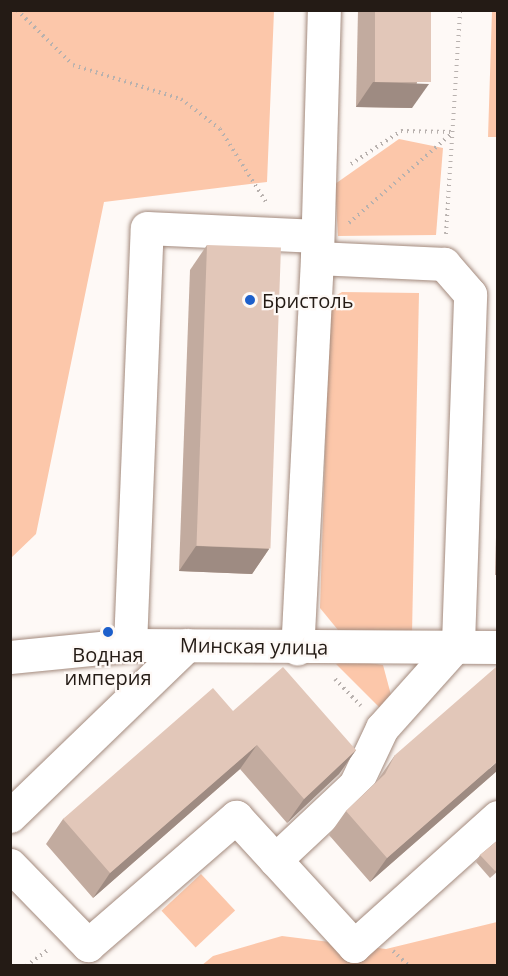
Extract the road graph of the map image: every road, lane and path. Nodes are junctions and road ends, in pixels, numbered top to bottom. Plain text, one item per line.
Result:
1 (17, 10) edge
2 (324, 10) edge
3 (460, 10) edge
4 (453, 132) junction
5 (319, 182) junction
6 (310, 245) junction
7 (444, 264) junction
8 (458, 643) junction
9 (130, 645) junction
10 (187, 645) junction
11 (498, 646) edge
12 (301, 648) junction
13 (10, 657) edge
14 (382, 728) junction
15 (10, 816) edge
16 (498, 817) edge
17 (275, 860) junction
18 (10, 865) edge

1 - 6 path
2 - 5 lane
3 - 4 path
4 - 5 path
4 - 6 path
4 - 7 path
5 - 6 lane
6 - 7 lane
6 - 9 lane
6 - 12 lane
7 - 8 lane
8 - 11 lane, Минская улица
8 - 12 lane, Минская улица
8 - 14 lane
9 - 10 lane, Минская улица
9 - 13 lane, Минская улица
10 - 12 lane, Минская улица
10 - 15 lane
12 - 14 path
14 - 17 lane
16 - 17 lane
17 - 18 lane

